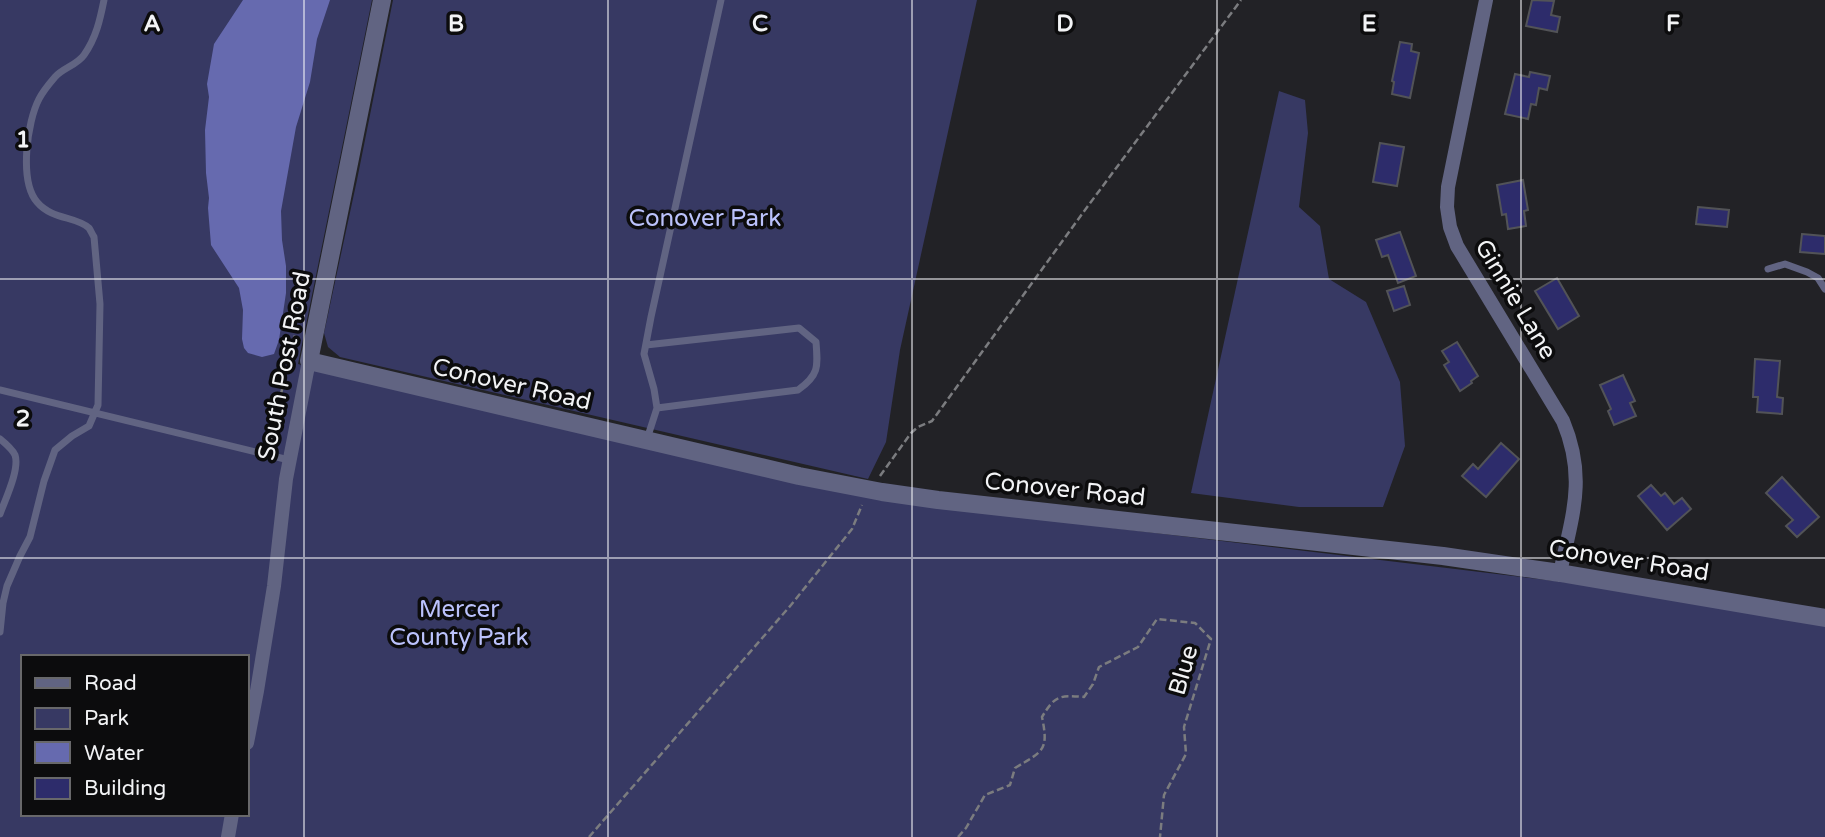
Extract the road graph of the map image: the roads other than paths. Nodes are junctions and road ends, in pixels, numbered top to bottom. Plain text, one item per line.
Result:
1 (103, 0) edge
2 (382, 0) edge
3 (721, 0) edge
4 (1486, 0) edge
5 (1768, 269) dead end
6 (1825, 289) edge
7 (646, 345) junction
8 (310, 360) junction
9 (0, 390) edge
10 (657, 408) junction
11 (95, 413) junction
12 (0, 439) edge
13 (647, 441) junction
14 (289, 460) junction
15 (0, 514) edge
16 (1560, 573) junction
17 (1825, 618) edge
18 (0, 632) edge
19 (248, 738) edge
20 (232, 816) edge
21 (228, 837) edge

1 - 11 lane
2 - 8 street, South Post Road
3 - 7 lane
4 - 16 street, Ginnie Lane
5 - 6 lane
7 - 10 lane
7 - 10 lane
8 - 13 street, Conover Road
8 - 14 street, South Post Road
9 - 11 lane
10 - 13 lane
11 - 14 lane
11 - 18 lane
12 - 15 lane
13 - 16 street, Conover Road
14 - 19 street, South Post Road
16 - 17 street, Conover Road
20 - 21 street

